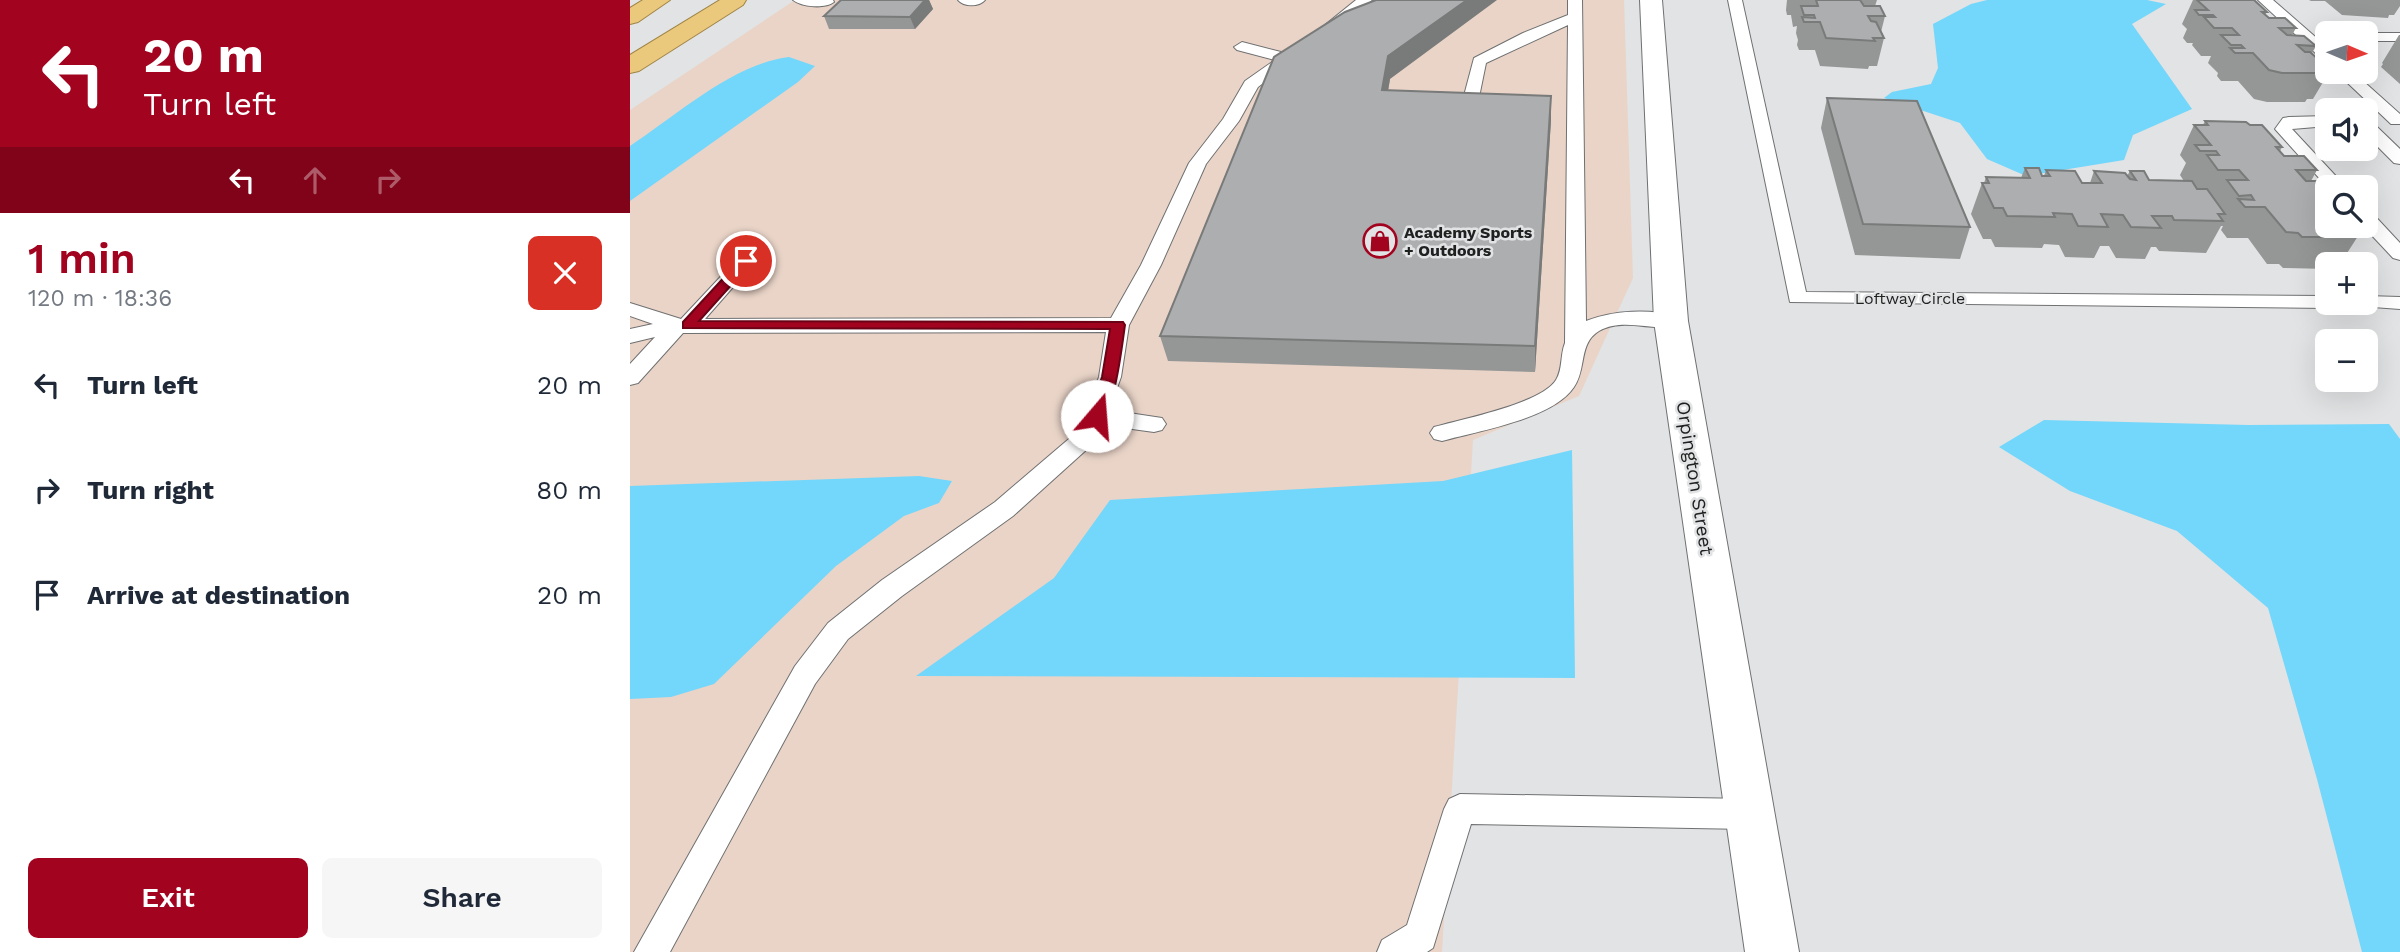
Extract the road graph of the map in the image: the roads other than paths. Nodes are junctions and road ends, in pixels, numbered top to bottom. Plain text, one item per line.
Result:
1 (659, 0) edge
2 (735, 0) edge
3 (800, 0) edge
4 (965, 0) edge
5 (978, 0) edge
6 (1365, 0) edge
7 (1651, 0) edge
8 (1735, 0) edge
9 (2265, 0) edge
10 (830, 1) edge
11 (1575, 8) edge
12 (811, 16) dead end
13 (630, 17) edge
14 (2305, 36) junction
15 (2315, 36) edge
16 (2378, 37) edge
17 (2400, 37) edge
18 (2315, 45) edge
19 (1242, 47) dead end
20 (1287, 58) junction
21 (630, 66) edge
22 (2358, 84) edge
23 (1469, 107) edge
24 (2398, 120) edge
25 (2315, 121) edge
26 (2378, 121) edge
27 (2378, 138) edge
28 (2400, 159) edge
29 (2326, 175) edge
30 (2378, 231) edge
31 (2400, 254) edge
32 (746, 261) dead end
33 (2315, 302) edge
34 (2378, 302) edge
35 (2400, 303) edge
36 (630, 309) edge
37 (1671, 321) junction
38 (682, 325) junction
39 (1118, 325) junction
40 (630, 336) edge
41 (1575, 342) junction
42 (630, 378) edge
43 (1097, 416) junction
44 (1154, 424) dead end
45 (1442, 433) dead end
46 (1748, 814) junction
47 (651, 952) edge
48 (1394, 952) edge
49 (1772, 952) edge

1 - 13 highway
2 - 21 highway
3 - 10 lane
4 - 5 lane
6 - 20 lane
7 - 37 street, Orpington Street
8 - 33 lane, Loftway Circle
9 - 14 lane
10 - 12 lane
11 - 23 lane
11 - 41 lane
14 - 15 lane
14 - 18 lane
16 - 17 lane
19 - 20 lane
20 - 39 lane
22 - 24 lane
24 - 26 lane
25 - 29 lane
27 - 28 lane
30 - 31 lane
32 - 38 lane
34 - 35 lane
36 - 38 lane
37 - 41 lane
37 - 46 street, Orpington Street
38 - 39 lane
38 - 40 lane
38 - 42 lane
39 - 43 lane
41 - 45 lane
43 - 44 lane
43 - 47 lane
46 - 48 lane
46 - 49 street, Orpington Street

